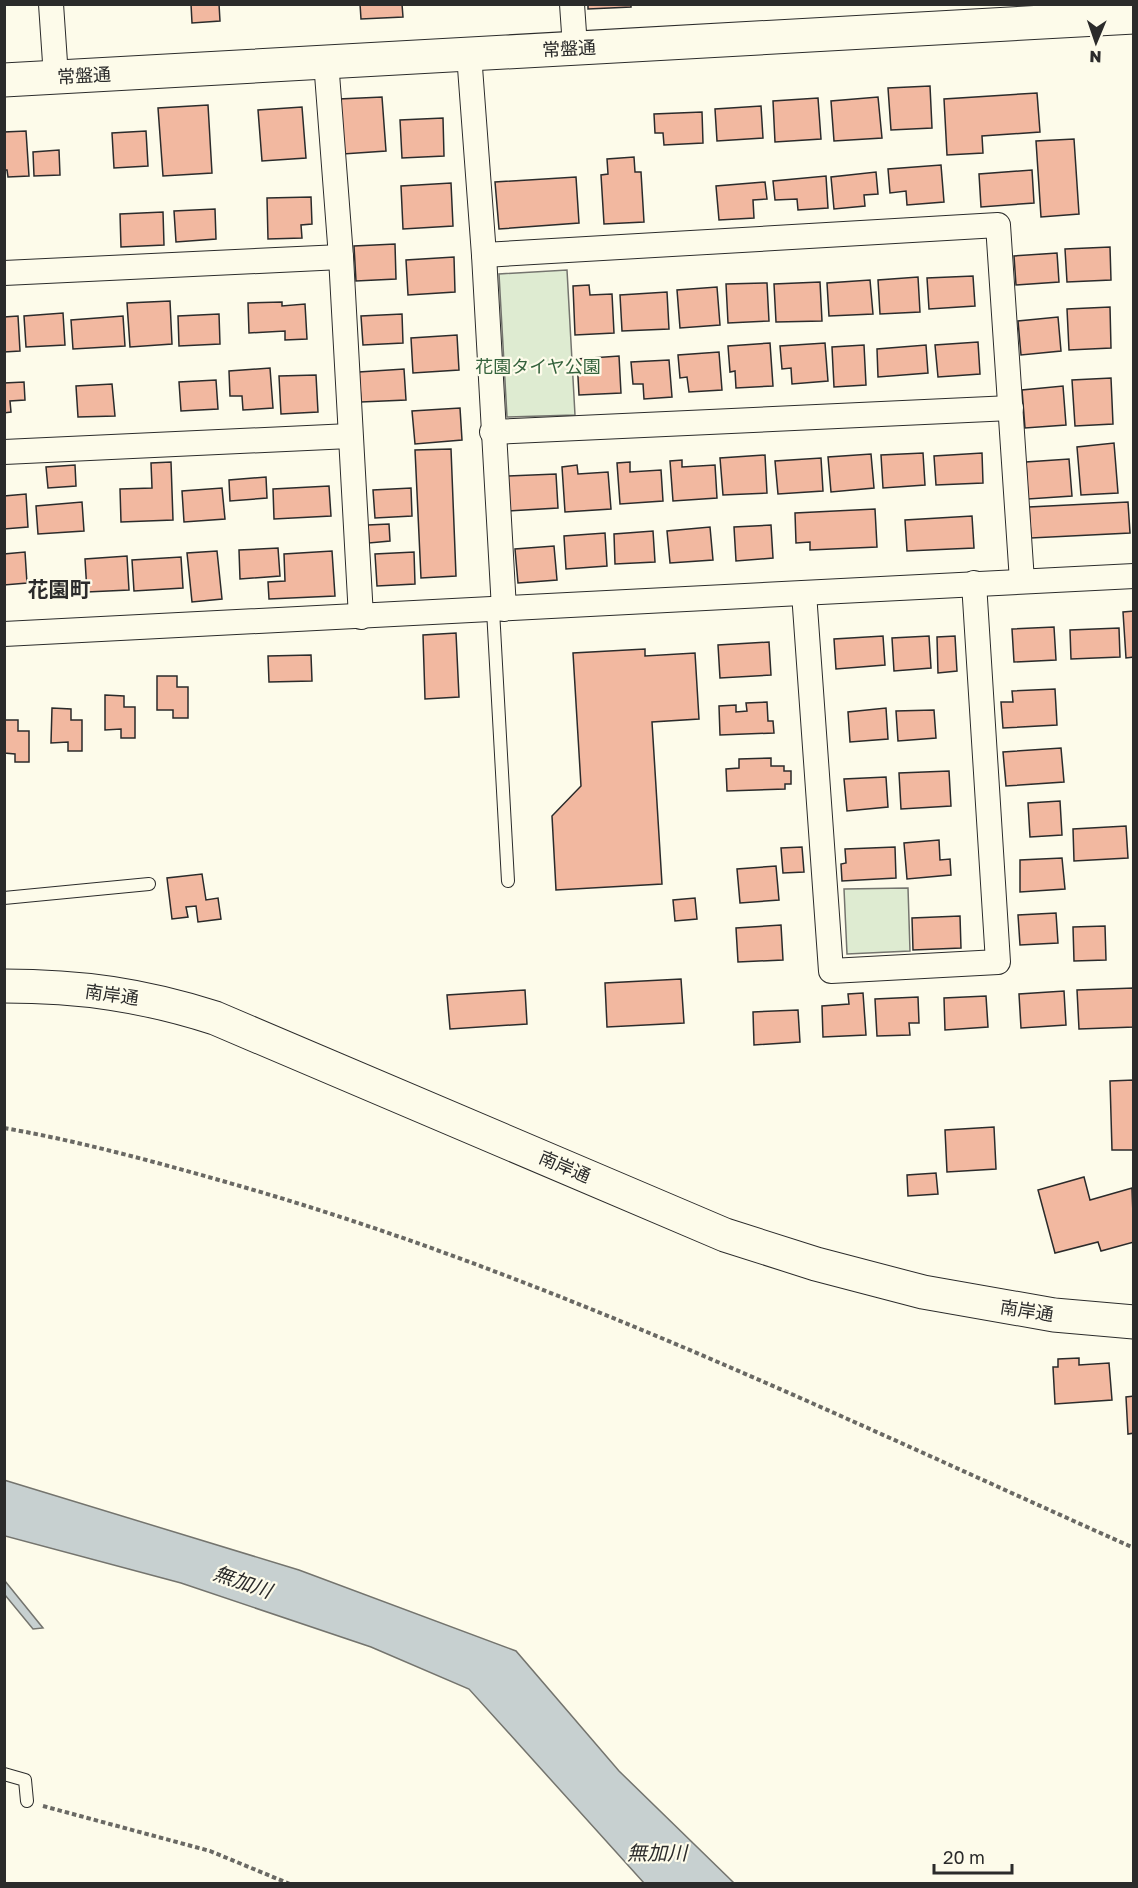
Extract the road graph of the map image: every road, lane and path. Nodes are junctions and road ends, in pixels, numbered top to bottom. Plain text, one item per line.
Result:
1 (51, 4) edge
2 (572, 4) edge
3 (1133, 18) edge
4 (575, 47) junction
5 (470, 54) junction
6 (326, 62) junction
7 (56, 77) junction
8 (4, 80) edge
9 (484, 255) junction
10 (341, 257) junction
11 (4, 273) edge
12 (1011, 408) junction
13 (492, 432) junction
14 (350, 436) junction
15 (4, 452) edge
16 (1134, 576) edge
17 (1022, 581) junction
18 (974, 583) junction
19 (804, 593) junction
20 (498, 609) junction
21 (361, 617) junction
22 (4, 634) edge
23 (508, 881) dead end
24 (149, 884) dead end
25 (4, 898) edge
26 (4, 986) edge
27 (4, 1128) edge
28 (1134, 1322) edge
29 (1134, 1548) edge
30 (4, 1774) edge
31 (27, 1801) joint
32 (290, 1884) edge

1 - 7 street
2 - 4 street
3 - 4 main road, 常盤通
4 - 5 main road, 常盤通
5 - 6 main road, 常盤通
5 - 9 street
6 - 7 main road, 常盤通
6 - 10 street
7 - 8 main road, 常盤通
9 - 12 street
9 - 13 street
10 - 11 street
10 - 14 street
12 - 13 street
12 - 17 street
13 - 20 street
14 - 15 street
14 - 21 street
16 - 17 street
17 - 18 street
18 - 19 street
18 - 19 street
19 - 20 street
20 - 21 street
20 - 23 lane
21 - 22 street
24 - 25 lane
26 - 28 main road, 南岸通
27 - 29 path
30 - 31 lane
31 - 32 path

